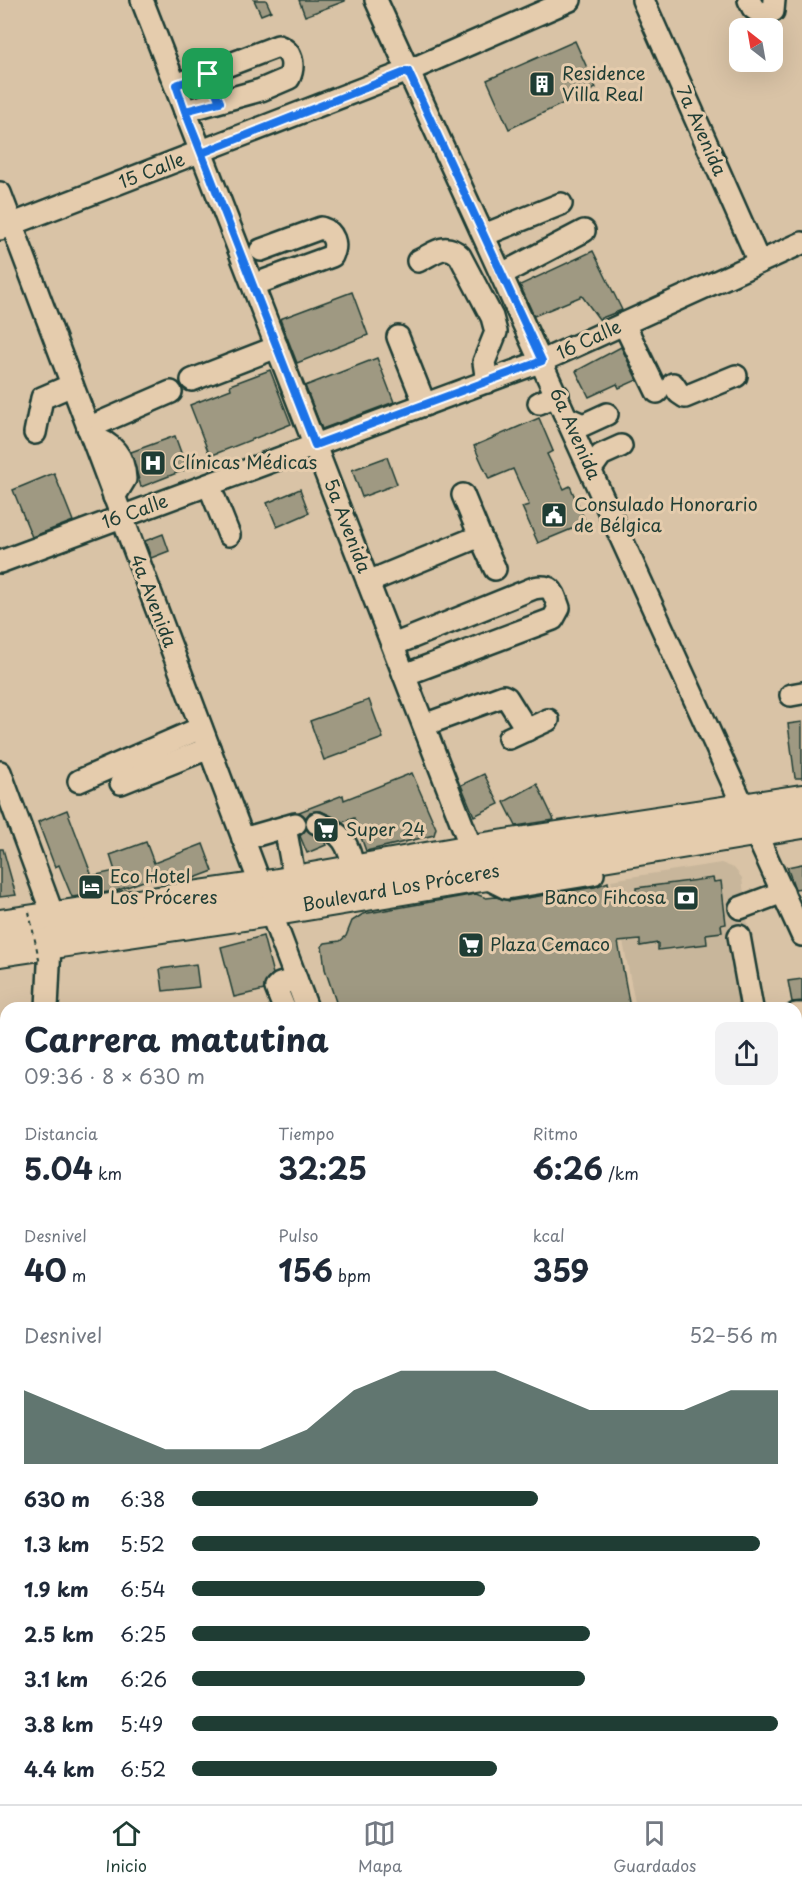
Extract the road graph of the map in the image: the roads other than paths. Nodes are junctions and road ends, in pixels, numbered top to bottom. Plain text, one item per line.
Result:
1 (142, 0) edge
2 (376, 0) edge
3 (570, 0) edge
4 (643, 0) edge
5 (749, 0) edge
6 (774, 0) edge
7 (408, 71) junction
8 (208, 74) junction
9 (176, 85) junction
10 (220, 102) junction
11 (185, 111) junction
12 (202, 153) junction
13 (0, 193) edge
14 (561, 204) dead end
15 (6, 227) edge
16 (585, 231) dead end
17 (484, 235) junction
18 (802, 243) edge
19 (261, 250) dead end
20 (418, 261) dead end
21 (759, 262) junction
22 (502, 274) junction
23 (253, 285) junction
24 (624, 324) junction
25 (398, 337) dead end
26 (277, 347) junction
27 (542, 361) junction
28 (736, 376) dead end
29 (192, 380) dead end
30 (487, 382) junction
31 (72, 385) junction
32 (171, 392) dead end
33 (425, 405) junction
34 (607, 414) dead end
35 (569, 419) junction
36 (35, 433) dead end
37 (90, 433) junction
38 (315, 445) junction
39 (621, 446) dead end
40 (591, 469) junction
41 (209, 485) junction
42 (463, 495) dead end
43 (122, 517) junction
44 (229, 535) dead end
45 (480, 536) junction
46 (0, 562) edge
47 (495, 569) dead end
48 (378, 578) junction
49 (393, 645) junction
50 (404, 675) junction
51 (548, 720) dead end
52 (424, 725) junction
53 (201, 728) junction
54 (209, 748) junction
55 (0, 772) edge
56 (78, 781) dead end
57 (121, 783) dead end
58 (802, 800) edge
59 (749, 819) junction
60 (317, 823) dead end
61 (802, 823) edge
62 (243, 839) junction
63 (476, 862) junction
64 (354, 871) junction
65 (593, 874) dead end
66 (295, 881) junction
67 (783, 892) junction
68 (265, 899) junction
69 (740, 908) dead end
70 (0, 925) edge
71 (43, 934) junction
72 (802, 935) edge
73 (739, 936) dead end
74 (0, 951) edge
75 (296, 979) junction
76 (47, 1002) edge
77 (282, 1002) edge
78 (305, 1002) edge
79 (751, 1002) edge

1 - 9 street, 5a Avenida
2 - 7 street, 6a Avenida
3 - 7 street, 15 Calle
4 - 21 street, 7a Avenida
5 - 6 street
7 - 12 street, 15 Calle
7 - 17 street, 6a Avenida
8 - 9 street
8 - 10 street
8 - 10 street
9 - 11 street, 5a Avenida
10 - 11 street
11 - 12 street, 5a Avenida
12 - 15 street, 15 Calle
12 - 23 street, 5a Avenida
13 - 15 street, 4a Avenida
14 - 17 street
15 - 31 street, 4a Avenida
16 - 22 street
17 - 22 street, 6a Avenida
18 - 21 street, 16 Calle
19 - 23 street
20 - 30 street
21 - 24 street, 16 Calle
22 - 27 street, 6a Avenida
23 - 26 street, 5a Avenida
24 - 27 street, 16 Calle
24 - 28 street
25 - 33 street
26 - 29 street
26 - 38 street, 5a Avenida
27 - 30 street, 16 Calle
27 - 35 street, 6a Avenida
30 - 33 street, 16 Calle
31 - 36 street
31 - 37 street, 4a Avenida
32 - 37 street
33 - 38 street, 16 Calle
34 - 35 street
35 - 40 street, 6a Avenida
37 - 43 street, 4a Avenida
38 - 41 street, 16 Calle
38 - 48 street, 5a Avenida
39 - 40 street
40 - 59 street, 6a Avenida
41 - 43 street, 16 Calle
41 - 44 street
42 - 45 street
43 - 46 street, 16 Calle
43 - 53 street, 4a Avenida
45 - 47 street
45 - 48 street
48 - 49 street, 5a Avenida
49 - 50 street, 5a Avenida
49 - 50 street
50 - 52 street, 5a Avenida
51 - 52 street
52 - 63 street, 5a Avenida
53 - 54 street, 4a Avenida
53 - 56 street
54 - 57 street
54 - 62 street, 4a Avenida
55 - 71 street
58 - 59 highway, Boulevard Los Próceres
59 - 61 highway, Boulevard Los Próceres
59 - 63 highway, Boulevard Los Próceres
59 - 67 street, 6a Avenida
60 - 64 street
62 - 66 street
62 - 68 street, 4a Avenida
63 - 64 highway, Boulevard Los Próceres
63 - 65 street
63 - 68 highway, Boulevard Los Próceres
64 - 66 highway, Boulevard Los Próceres
66 - 68 highway, Boulevard Los Próceres
67 - 69 street
67 - 72 street, 6a Avenida
68 - 71 highway, Boulevard Los Próceres
68 - 75 street, 4a Avenida
70 - 71 highway, Boulevard Los Próceres
71 - 74 highway, Boulevard Los Próceres
71 - 76 street
73 - 79 street
75 - 77 street
75 - 78 street, 4a Avenida

